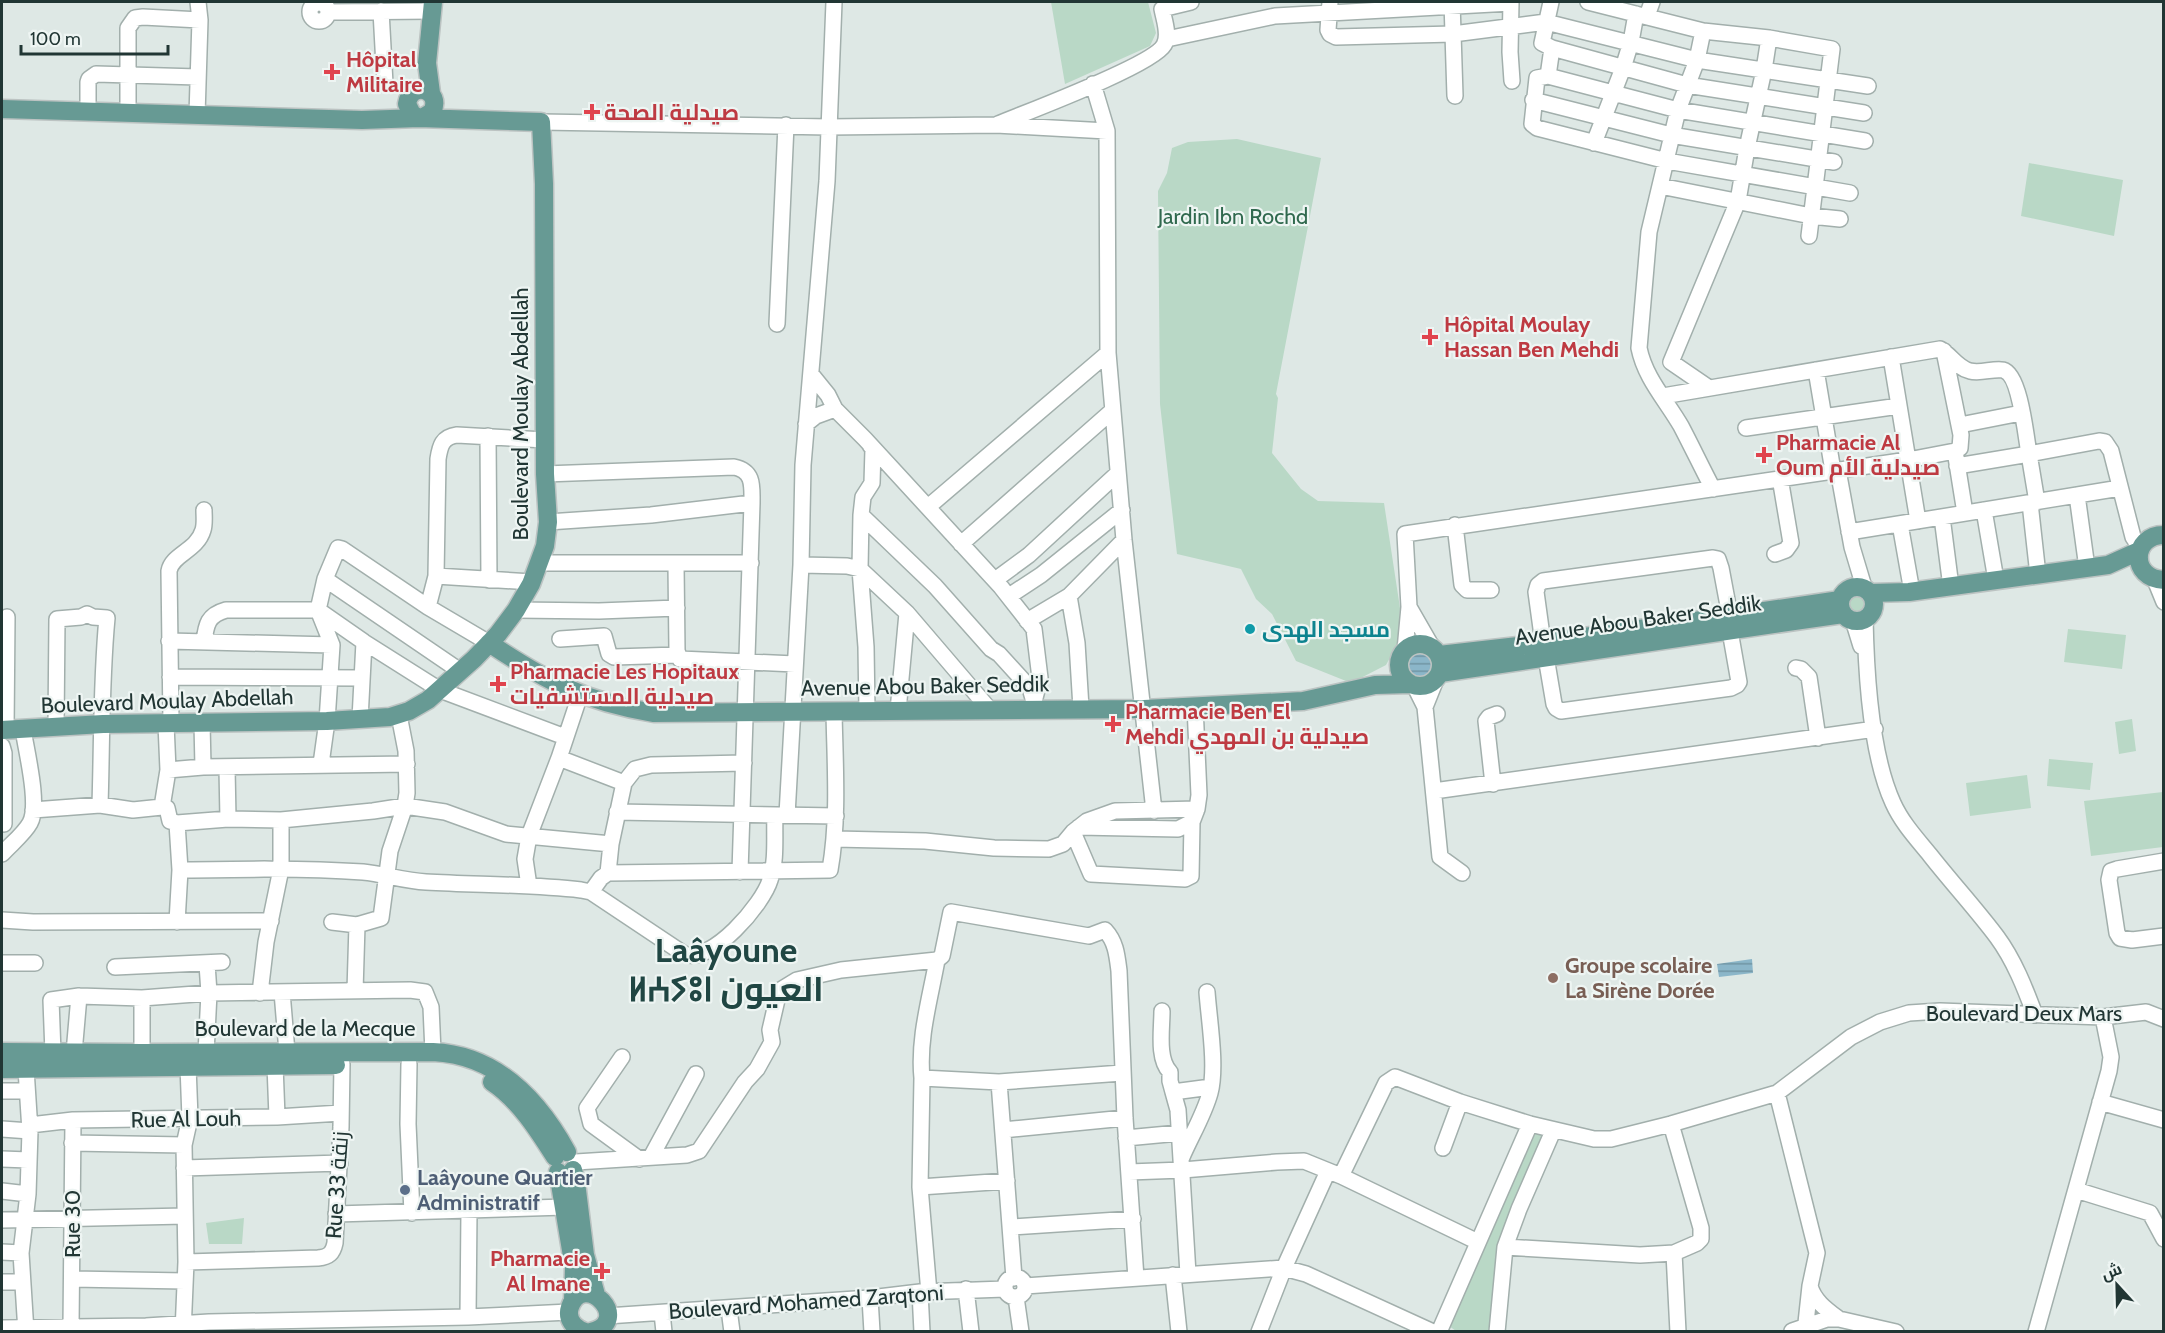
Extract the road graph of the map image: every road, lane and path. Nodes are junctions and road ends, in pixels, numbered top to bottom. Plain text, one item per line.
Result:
1 (198, 2) edge
2 (834, 2) edge
3 (1191, 2) edge
4 (1511, 2) edge
5 (1551, 2) edge
6 (1588, 2) edge
7 (1452, 4) edge
8 (1161, 5) edge
9 (1397, 5) edge
10 (432, 6) edge
11 (1330, 8) edge
12 (1645, 10) edge
13 (381, 11) junction
14 (328, 12) dead end
15 (200, 20) junction
16 (1546, 22) junction
17 (1511, 27) junction
18 (1703, 31) junction
19 (1399, 34) junction
20 (1453, 34) junction
21 (1768, 38) junction
22 (1167, 39) junction
23 (1631, 42) junction
24 (1552, 48) junction
25 (1697, 60) junction
26 (427, 63) junction
27 (1623, 68) junction
28 (1764, 70) junction
29 (127, 74) junction
30 (1548, 76) junction
31 (198, 77) junction
32 (1512, 81) dead end
33 (1828, 81) junction
34 (385, 84) dead end
35 (1093, 84) junction
36 (1687, 86) junction
37 (1868, 86) dead end
38 (1612, 92) junction
39 (432, 95) junction
40 (1455, 96) dead end
41 (408, 97) junction
42 (1757, 97) junction
43 (1533, 100) junction
44 (1825, 107) junction
45 (2, 109) edge
46 (1678, 110) junction
47 (88, 112) junction
48 (1864, 112) dead end
49 (128, 113) junction
50 (197, 115) junction
51 (422, 117) junction
52 (1602, 118) junction
53 (362, 120) junction
54 (464, 120) junction
55 (541, 122) junction
56 (1753, 122) junction
57 (786, 125) junction
58 (996, 125) junction
59 (829, 127) junction
60 (1107, 131) junction
61 (1821, 134) junction
62 (1671, 135) junction
63 (1865, 141) dead end
64 (1594, 143) junction
65 (1747, 148) junction
66 (1818, 160) junction
67 (1667, 161) junction
68 (1834, 162) dead end
69 (1743, 174) junction
70 (1660, 186) junction
71 (1815, 187) junction
72 (1850, 193) dead end
73 (1738, 201) junction
74 (1811, 216) junction
75 (1840, 219) dead end
76 (1809, 236) dead end
77 (777, 324) dead end
78 (1944, 351) junction
79 (1108, 354) junction
80 (1891, 357) junction
81 (1816, 370) junction
82 (811, 374) junction
83 (1709, 388) junction
84 (1662, 396) junction
85 (1899, 406) junction
86 (835, 409) junction
87 (1112, 411) junction
88 (2021, 413) junction
89 (1825, 417) junction
90 (806, 423) junction
91 (1960, 425) junction
92 (1746, 428) dead end
93 (488, 436) junction
94 (865, 439) junction
95 (545, 440) junction
96 (2030, 453) junction
97 (1956, 458) junction
98 (1908, 460) junction
99 (1836, 471) junction
100 (1118, 473) junction
101 (545, 474) junction
102 (1780, 478) junction
103 (2120, 488) junction
104 (1713, 489) junction
105 (2077, 495) junction
106 (2033, 502) junction
107 (752, 503) junction
108 (928, 507) junction
109 (204, 510) dead end
110 (1122, 510) junction
111 (1984, 510) junction
112 (1965, 513) junction
113 (861, 515) junction
114 (1942, 517) junction
115 (1918, 521) junction
116 (548, 522) junction
117 (1900, 524) junction
118 (1455, 525) junction
119 (2163, 535) edge
120 (1850, 539) junction
121 (1124, 540) junction
122 (961, 544) junction
123 (2141, 548) junction
124 (1775, 554) dead end
125 (540, 563) junction
126 (751, 563) junction
127 (676, 565) junction
128 (801, 565) junction
129 (2108, 565) junction
130 (2087, 568) junction
131 (860, 569) junction
132 (2038, 575) junction
133 (436, 576) junction
134 (2154, 577) edge
135 (325, 579) junction
136 (489, 580) junction
137 (995, 580) junction
138 (1995, 580) junction
139 (532, 582) junction
140 (1951, 586) junction
141 (1491, 590) dead end
142 (1911, 592) junction
143 (1010, 596) junction
144 (1069, 596) junction
145 (2163, 602) edge
146 (1858, 604) junction
147 (429, 607) junction
148 (1409, 607) junction
149 (677, 608) junction
150 (318, 610) junction
151 (516, 610) junction
152 (608, 610) junction
153 (907, 613) junction
154 (7, 617) dead end
155 (1027, 621) junction
156 (1730, 624) junction
157 (604, 636) junction
158 (560, 639) dead end
159 (170, 641) junction
160 (204, 642) junction
161 (364, 642) junction
162 (489, 643) junction
163 (332, 645) junction
164 (1545, 650) junction
165 (1403, 654) junction
166 (678, 655) junction
167 (747, 663) junction
168 (1437, 663) junction
169 (795, 664) junction
170 (1796, 668) dead end
171 (460, 671) junction
172 (170, 677) junction
173 (331, 677) junction
174 (362, 678) junction
175 (1375, 685) junction
176 (1413, 685) junction
177 (440, 690) junction
178 (580, 695) junction
179 (1035, 705) junction
180 (1195, 706) junction
181 (1425, 707) junction
182 (1081, 708) junction
183 (1144, 709) junction
184 (990, 710) junction
185 (867, 711) junction
186 (898, 711) junction
187 (744, 712) junction
188 (793, 712) junction
189 (834, 712) junction
190 (1497, 714) dead end
191 (399, 715) junction
192 (360, 719) junction
193 (327, 721) junction
194 (168, 723) junction
195 (202, 723) junction
196 (103, 724) junction
197 (56, 727) junction
198 (1875, 729) junction
199 (8, 734) edge
200 (565, 737) junction
201 (1818, 738) junction
202 (559, 758) junction
203 (744, 763) junction
204 (321, 764) junction
205 (407, 764) junction
206 (203, 767) junction
207 (227, 768) junction
208 (168, 770) junction
209 (624, 783) junction
210 (1493, 784) junction
211 (1434, 791) junction
212 (100, 805) junction
213 (405, 806) junction
214 (162, 807) junction
215 (1154, 811) junction
216 (617, 812) junction
217 (744, 813) junction
218 (781, 815) junction
219 (1195, 815) junction
220 (836, 816) junction
221 (31, 817) junction
222 (228, 819) junction
223 (281, 820) junction
224 (177, 823) junction
225 (3, 824) edge
226 (1076, 829) junction
227 (529, 836) junction
228 (836, 839) junction
229 (611, 844) junction
230 (2, 854) edge
231 (2163, 861) edge
232 (281, 869) junction
233 (180, 870) junction
234 (773, 871) junction
235 (740, 872) junction
236 (608, 873) junction
237 (1462, 873) dead end
238 (387, 874) junction
239 (529, 886) junction
240 (591, 892) junction
241 (2, 920) edge
242 (271, 921) junction
243 (177, 922) junction
244 (332, 922) dead end
245 (357, 925) junction
246 (2163, 936) edge
247 (937, 960) junction
248 (2, 963) edge
249 (35, 963) dead end
250 (115, 967) dead end
251 (354, 991) junction
252 (282, 992) junction
253 (1207, 992) dead end
254 (209, 993) junction
255 (260, 993) junction
256 (79, 996) junction
257 (142, 998) junction
258 (1162, 1011) dead end
259 (2035, 1015) junction
260 (2103, 1017) junction
261 (2163, 1019) edge
262 (2, 1052) edge
263 (433, 1052) junction
264 (52, 1053) junction
265 (74, 1053) junction
266 (142, 1053) junction
267 (206, 1053) junction
268 (622, 1057) dead end
269 (281, 1059) junction
270 (23, 1061) junction
271 (409, 1064) junction
272 (342, 1065) junction
273 (188, 1066) junction
274 (2, 1069) edge
275 (1122, 1073) junction
276 (696, 1074) dead end
277 (922, 1078) junction
278 (999, 1082) junction
279 (1211, 1087) junction
280 (2, 1091) edge
281 (26, 1091) junction
282 (1173, 1092) junction
283 (1777, 1093) junction
284 (1460, 1102) junction
285 (2100, 1102) junction
286 (341, 1113) junction
287 (277, 1117) junction
288 (190, 1118) junction
289 (1125, 1118) junction
290 (73, 1120) junction
291 (2163, 1120) edge
292 (1530, 1124) junction
293 (1671, 1124) junction
294 (30, 1128) junction
295 (2, 1129) edge
296 (1003, 1131) junction
297 (1553, 1131) junction
298 (1179, 1133) junction
299 (1126, 1138) junction
300 (72, 1143) junction
301 (184, 1145) junction
302 (1443, 1148) dead end
303 (645, 1158) junction
304 (2, 1159) edge
305 (28, 1160) junction
306 (566, 1163) junction
307 (340, 1164) junction
308 (1182, 1164) junction
309 (184, 1168) junction
310 (1129, 1172) junction
311 (1335, 1174) junction
312 (1007, 1181) junction
313 (920, 1186) junction
314 (2076, 1190) junction
315 (2, 1191) edge
316 (28, 1194) junction
317 (565, 1208) junction
318 (469, 1211) junction
319 (412, 1213) junction
320 (336, 1214) junction
321 (2157, 1215) edge
322 (184, 1216) junction
323 (1133, 1219) junction
324 (2, 1220) edge
325 (72, 1220) junction
326 (26, 1221) junction
327 (1011, 1227) junction
328 (2163, 1239) edge
329 (1478, 1242) junction
330 (1505, 1247) junction
331 (2, 1252) edge
332 (21, 1253) junction
333 (1674, 1253) junction
334 (186, 1262) junction
335 (1284, 1268) junction
336 (1180, 1275) junction
337 (1136, 1278) junction
338 (72, 1279) junction
339 (185, 1281) junction
340 (2, 1282) edge
341 (22, 1282) junction
342 (1810, 1286) junction
343 (1015, 1287) junction
344 (966, 1289) junction
345 (925, 1292) junction
346 (870, 1298) junction
347 (729, 1309) junction
348 (662, 1313) junction
349 (468, 1317) junction
350 (1839, 1319) junction
351 (587, 1323) edge
352 (71, 1327) junction
353 (2, 1328) edge
354 (183, 1328) edge
355 (26, 1330) edge
356 (1798, 1330) edge
357 (664, 1332) edge
358 (732, 1332) edge
359 (872, 1332) edge
360 (922, 1332) edge
361 (971, 1332) edge
362 (1021, 1332) edge
363 (1179, 1332) edge
364 (1259, 1332) edge
365 (1433, 1332) edge
366 (1439, 1332) edge
367 (1497, 1332) edge
368 (1678, 1332) edge
369 (1896, 1332) edge
370 (2036, 1332) edge

1 - 15 street
2 - 59 street
3 - 8 street
4 - 7 street
4 - 17 street
5 - 16 street
6 - 12 street
7 - 9 street
7 - 20 street
8 - 22 street
9 - 11 street
9 - 19 street
10 - 13 street
10 - 26 main road
11 - 19 street
11 - 22 street
12 - 18 street
12 - 23 street
13 - 14 street
13 - 34 street
15 - 29 street
15 - 31 street
16 - 17 street
16 - 23 street
16 - 24 street
17 - 20 street
17 - 32 street
18 - 21 street
18 - 25 street
19 - 20 street
20 - 40 street
21 - 28 street
21 - 33 street
22 - 35 street
23 - 25 street
23 - 27 street
24 - 27 street
24 - 30 street
25 - 28 street
25 - 36 street
26 - 39 main road
26 - 41 main road
27 - 36 street
27 - 38 street
28 - 33 street
28 - 42 street
29 - 31 street
29 - 47 street
29 - 49 street
30 - 38 street
30 - 43 street
31 - 50 street
33 - 37 street
33 - 44 street
35 - 58 street
35 - 60 street
36 - 42 street
36 - 46 street
38 - 46 street
38 - 52 street
39 - 41 main road
39 - 51 main road
39 - 54 main road
41 - 51 main road
41 - 53 main road
42 - 44 street
42 - 56 street
43 - 52 street
43 - 64 street
44 - 48 street
44 - 61 street
45 - 47 main road
46 - 56 street
46 - 62 street
47 - 49 main road
49 - 50 main road
50 - 53 main road
51 - 53 main road
51 - 54 main road
52 - 62 street
52 - 64 street
54 - 55 main road
55 - 57 street
55 - 95 main road, Boulevard Moulay Abdellah
56 - 61 street
56 - 65 street
57 - 59 street
57 - 77 street
58 - 59 street
58 - 60 street
59 - 82 street
60 - 79 street
61 - 63 street
61 - 66 street
62 - 65 street
62 - 67 street
64 - 67 street
65 - 66 street
65 - 69 street
66 - 68 street
66 - 71 street
67 - 69 street
67 - 70 street
69 - 71 street
69 - 73 street
70 - 73 street
70 - 84 street
71 - 72 street
71 - 74 street
73 - 74 street
73 - 83 street
74 - 75 street
74 - 76 street
78 - 80 street
78 - 88 street
78 - 91 street
79 - 87 street
79 - 108 street
80 - 81 street
80 - 85 street
81 - 83 street
81 - 89 street
82 - 86 street
82 - 90 street
83 - 84 street
84 - 104 street
85 - 89 street
85 - 98 street
86 - 90 street
86 - 94 street
87 - 100 street
87 - 122 street
88 - 91 street
88 - 96 street
89 - 92 street
89 - 99 street
90 - 128 street
91 - 97 street
93 - 95 street
93 - 133 street
93 - 136 street
94 - 108 street
94 - 113 street
95 - 101 main road, Boulevard Moulay Abdellah
96 - 97 street
96 - 103 street
96 - 106 street
97 - 98 street
97 - 112 street
98 - 99 street
98 - 115 street
99 - 102 street
99 - 120 street
100 - 110 street
100 - 137 street
101 - 107 street
101 - 116 main road, Boulevard Moulay Abdellah
102 - 104 street
102 - 124 street
103 - 105 street
103 - 123 street
104 - 118 street
105 - 106 street
105 - 130 street
106 - 111 street
106 - 132 street
107 - 116 street
107 - 126 street
108 - 122 street
109 - 159 street
110 - 121 street
110 - 143 street
111 - 112 street
111 - 138 street
112 - 114 street
113 - 131 street
113 - 179 street
114 - 115 street
114 - 140 street
115 - 117 street
116 - 125 main road, Boulevard Moulay Abdellah
117 - 120 street
117 - 142 street
118 - 141 street
118 - 148 street
119 - 123 main road, Avenue Abou Baker Seddik
120 - 146 street
121 - 144 street
121 - 183 street
122 - 137 street
123 - 129 main road, Avenue Abou Baker Seddik
123 - 134 main road
125 - 127 street
125 - 139 main road, Boulevard Moulay Abdellah
126 - 127 street
126 - 167 street
127 - 149 street
128 - 131 street
128 - 169 street
129 - 130 main road, Avenue Abou Baker Seddik
129 - 134 main road, Avenue Abou Baker Seddik
130 - 132 main road, Avenue Abou Baker Seddik
131 - 153 street
131 - 185 street
132 - 138 main road, Avenue Abou Baker Seddik
133 - 136 street
133 - 147 street
134 - 145 street
135 - 147 street
135 - 150 street
135 - 171 street
136 - 139 street
137 - 143 street
138 - 140 main road, Avenue Abou Baker Seddik
139 - 151 main road, Boulevard Moulay Abdellah
140 - 142 main road, Avenue Abou Baker Seddik
142 - 146 main road, Avenue Abou Baker Seddik
143 - 155 street
144 - 155 street
144 - 182 street
146 - 156 main road, Avenue Abou Baker Seddik
146 - 198 street
147 - 162 street
148 - 165 street
148 - 168 street
149 - 152 street
149 - 166 street
150 - 160 street
150 - 161 street
150 - 163 street
151 - 152 street
151 - 162 main road, Boulevard Moulay Abdellah
152 - 157 street
153 - 184 street
153 - 186 street
154 - 199 street
155 - 179 street
156 - 164 main road, Avenue Abou Baker Seddik
156 - 164 street
156 - 164 street
157 - 158 street
157 - 166 street
159 - 160 street
159 - 172 street
160 - 163 street
161 - 174 street
161 - 177 street
162 - 171 main road, Boulevard Moulay Abdellah
162 - 178 main road, Avenue Abou Baker Seddik
163 - 173 street
164 - 168 main road, Avenue Abou Baker Seddik
165 - 168 main road
165 - 175 main road
165 - 176 main road
166 - 167 street
167 - 169 street
167 - 187 street
168 - 176 main road
168 - 181 street
169 - 188 street
170 - 201 street
171 - 177 main road, Boulevard Moulay Abdellah
172 - 173 street
172 - 194 street
173 - 174 street
173 - 193 street
174 - 192 street
175 - 176 main road, Avenue Abou Baker Seddik
175 - 180 main road, Avenue Abou Baker Seddik
176 - 181 street
177 - 191 main road, Boulevard Moulay Abdellah
177 - 200 street
178 - 187 main road, Avenue Abou Baker Seddik
178 - 200 street
179 - 182 main road, Avenue Abou Baker Seddik
179 - 184 main road, Avenue Abou Baker Seddik
180 - 183 main road, Avenue Abou Baker Seddik
180 - 219 street
181 - 211 street
182 - 183 main road, Avenue Abou Baker Seddik
183 - 215 street
184 - 186 main road, Avenue Abou Baker Seddik
185 - 186 main road, Avenue Abou Baker Seddik
185 - 189 main road, Avenue Abou Baker Seddik
187 - 188 main road, Avenue Abou Baker Seddik
187 - 203 street
188 - 189 main road, Avenue Abou Baker Seddik
188 - 218 street
189 - 220 street
190 - 210 street
191 - 192 main road, Boulevard Moulay Abdellah
191 - 205 street
192 - 193 main road, Boulevard Moulay Abdellah
193 - 195 main road, Boulevard Moulay Abdellah
193 - 204 street
194 - 195 main road, Boulevard Moulay Abdellah
194 - 196 main road, Boulevard Moulay Abdellah
194 - 208 street
195 - 206 street
196 - 197 main road, Boulevard Moulay Abdellah
196 - 197 street
196 - 212 street
197 - 199 main road, Boulevard Moulay Abdellah
198 - 201 street
198 - 259 street
199 - 221 street
199 - 225 street
200 - 202 street
201 - 210 street
202 - 209 street
202 - 227 street
203 - 209 street
203 - 217 street
204 - 205 street
204 - 207 street
205 - 213 street
206 - 207 street
206 - 208 street
207 - 222 street
208 - 214 street
209 - 216 street
210 - 211 street
211 - 237 street
212 - 214 street
212 - 221 street
213 - 223 street
213 - 227 street
213 - 238 street
214 - 224 street
215 - 219 street
215 - 226 street
216 - 217 street
216 - 229 street
217 - 218 street
217 - 235 street
218 - 220 street
218 - 234 street
219 - 226 street
219 - 226 street
220 - 228 street
221 - 225 street
221 - 230 street
222 - 223 street
222 - 224 street
223 - 232 street
224 - 233 street
226 - 228 street
227 - 229 street
227 - 239 street
228 - 234 street
229 - 236 street
231 - 246 street
232 - 233 street
232 - 238 street
232 - 242 street
233 - 243 street
234 - 235 street
234 - 240 street
235 - 236 street
236 - 240 street
238 - 239 street
238 - 245 street
239 - 240 street
241 - 243 street
242 - 243 street
242 - 255 street
244 - 245 street
245 - 251 street
247 - 275 street
247 - 277 street
247 - 303 street
248 - 249 street
250 - 254 street
251 - 252 street
251 - 263 street
252 - 255 street
252 - 269 street
253 - 279 street
254 - 255 street
254 - 257 street
254 - 267 street
256 - 257 street
256 - 264 street
256 - 265 street
257 - 266 street
258 - 282 street
259 - 260 street, Boulevard Deux Mars
259 - 283 street, Boulevard Deux Mars
260 - 261 street, Boulevard Deux Mars
260 - 285 street
262 - 270 main road, Boulevard de la Mecque
263 - 269 main road, Boulevard de la Mecque
263 - 306 main road, Boulevard de la Mecque
264 - 265 main road, Boulevard de la Mecque
264 - 270 main road, Boulevard de la Mecque
265 - 266 main road, Boulevard de la Mecque
266 - 267 main road, Boulevard de la Mecque
267 - 269 main road, Boulevard de la Mecque
268 - 303 street
269 - 272 main road, Boulevard de la Mecque
269 - 273 main road, Boulevard de la Mecque
269 - 287 street
270 - 273 main road, Boulevard de la Mecque
270 - 274 main road, Boulevard de la Mecque
270 - 281 street
271 - 272 main road, Boulevard de la Mecque
271 - 306 main road, Boulevard de la Mecque
271 - 319 street
272 - 286 street, Rue 33 زنقة
273 - 288 street
275 - 278 street
275 - 289 street
276 - 303 street
277 - 278 street
277 - 313 street
278 - 296 street
279 - 282 street
279 - 308 street
280 - 281 street
281 - 294 street
282 - 298 street
283 - 293 street, Boulevard Deux Mars
283 - 342 street
284 - 292 street, Boulevard Deux Mars
284 - 302 street
284 - 311 street, Boulevard Deux Mars
285 - 291 street
285 - 314 street
286 - 287 street, Rue Al Louh
286 - 307 street, Rue 33 زنقة
287 - 288 street, Rue Al Louh
288 - 290 street, Rue Al Louh
288 - 301 street
289 - 296 street
289 - 299 street
290 - 294 street, Rue Al Louh
290 - 300 street, Rue 30
292 - 297 street, Boulevard Deux Mars
292 - 329 street
293 - 297 street, Boulevard Deux Mars
293 - 333 street
294 - 295 street, Rue Al Louh
294 - 305 street
296 - 312 street
297 - 330 street
298 - 299 street
298 - 308 street
299 - 310 street
300 - 301 street
300 - 325 street, Rue 30
301 - 309 street
303 - 306 street
304 - 305 street
305 - 316 street
306 - 317 main road, Boulevard de la Mecque
306 - 351 main road, Boulevard de la Mecque
307 - 309 street
307 - 320 street, Rue 33 زنقة
308 - 310 street
308 - 311 street
308 - 336 street
309 - 322 street
310 - 323 street
311 - 329 street
311 - 335 street
312 - 313 street
312 - 327 street
313 - 345 street
314 - 321 street
314 - 370 street
315 - 316 street
316 - 326 street
317 - 318 street
317 - 351 main road, Boulevard de la Mecque
318 - 319 street
318 - 349 street
319 - 320 street
320 - 334 street, Rue 33 زنقة
321 - 328 street
322 - 325 street
322 - 334 street
323 - 327 street
323 - 337 street
324 - 326 street
325 - 326 street
325 - 338 street, Rue 30
326 - 332 street
327 - 343 street
329 - 366 street
330 - 333 street
330 - 367 street
331 - 332 street
332 - 341 street
333 - 368 street
334 - 339 street
335 - 336 street, Boulevard Mohamed Zarqtoni
335 - 364 street
335 - 365 street, Boulevard Mohamed Zarqtoni
336 - 337 street, Boulevard Mohamed Zarqtoni
336 - 363 street
337 - 343 street, Boulevard Mohamed Zarqtoni
338 - 339 street
338 - 352 street, Rue 30
339 - 354 street
340 - 341 street
341 - 355 street
342 - 350 street
342 - 356 street
343 - 344 street, Boulevard Mohamed Zarqtoni
343 - 362 street
344 - 345 street, Boulevard Mohamed Zarqtoni
344 - 361 street
345 - 346 street, Boulevard Mohamed Zarqtoni
345 - 360 street
346 - 347 street, Boulevard Mohamed Zarqtoni
346 - 359 street
347 - 348 street, Boulevard Mohamed Zarqtoni
347 - 358 street
348 - 351 street, Boulevard Mohamed Zarqtoni
348 - 357 street
349 - 351 street, Boulevard Mohamed Zarqtoni
349 - 354 street, Boulevard Mohamed Zarqtoni
350 - 356 street
350 - 369 street
352 - 354 street, Boulevard Mohamed Zarqtoni
352 - 355 street, Boulevard Mohamed Zarqtoni
353 - 355 street, Boulevard Mohamed Zarqtoni

